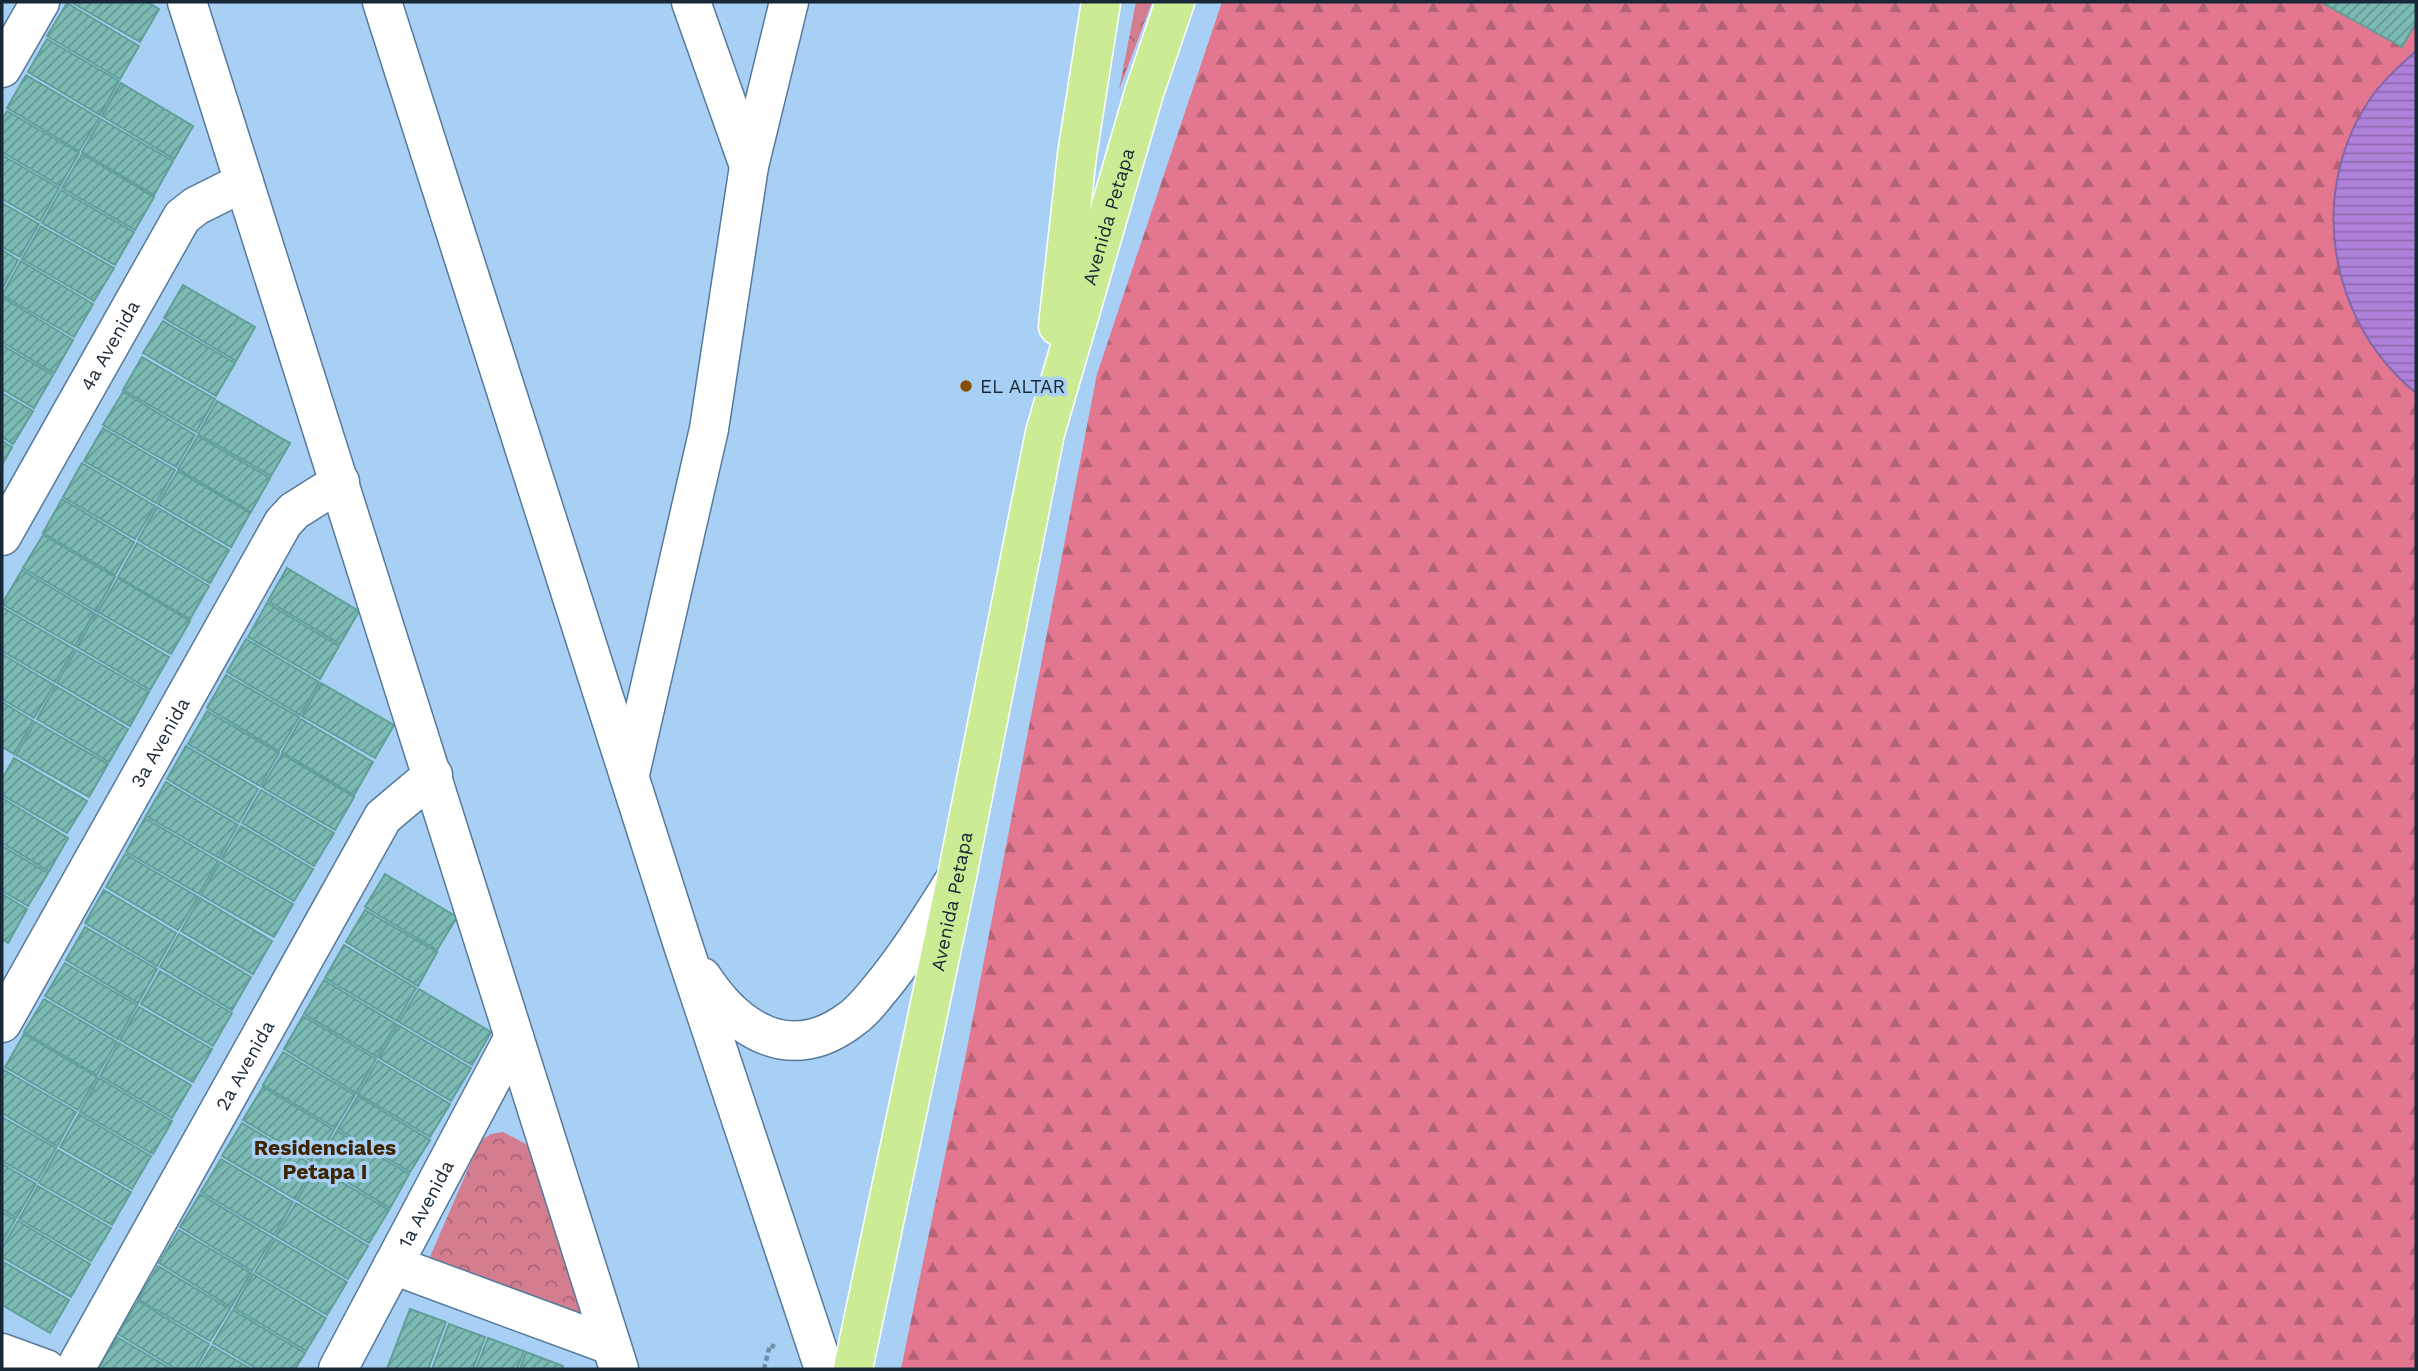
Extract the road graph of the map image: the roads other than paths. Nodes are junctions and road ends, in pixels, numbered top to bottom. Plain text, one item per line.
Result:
1 (40, 2) edge
2 (187, 2) edge
3 (382, 2) edge
4 (691, 2) edge
5 (789, 2) edge
6 (1101, 2) edge
7 (1175, 2) edge
8 (2, 68) edge
9 (749, 166) junction
10 (244, 182) junction
11 (1045, 433) junction
12 (340, 482) junction
13 (2, 536) edge
14 (433, 775) junction
15 (629, 775) junction
16 (957, 876) junction
17 (682, 945) junction
18 (2, 1023) edge
19 (514, 1037) junction
20 (393, 1265) junction
21 (2, 1353) edge
22 (615, 1357) edge
23 (46, 1369) edge
24 (75, 1369) edge
25 (338, 1369) edge
26 (824, 1369) edge
27 (853, 1369) edge

1 - 8 street
2 - 10 street
3 - 15 street
4 - 9 street
5 - 9 street
6 - 11 main road, Avenida Petapa
7 - 11 main road, Avenida Petapa
9 - 15 street
10 - 12 street
10 - 13 street, 4a Avenida
11 - 16 main road, Avenida Petapa
12 - 14 street
12 - 18 street, 3a Avenida
14 - 19 street
14 - 24 street, 2a Avenida
15 - 17 street
16 - 17 street
16 - 27 main road, Avenida Petapa
17 - 26 street
19 - 20 street, 1a Avenida
19 - 22 street
20 - 22 street
20 - 25 street, 1a Avenida
21 - 23 street

